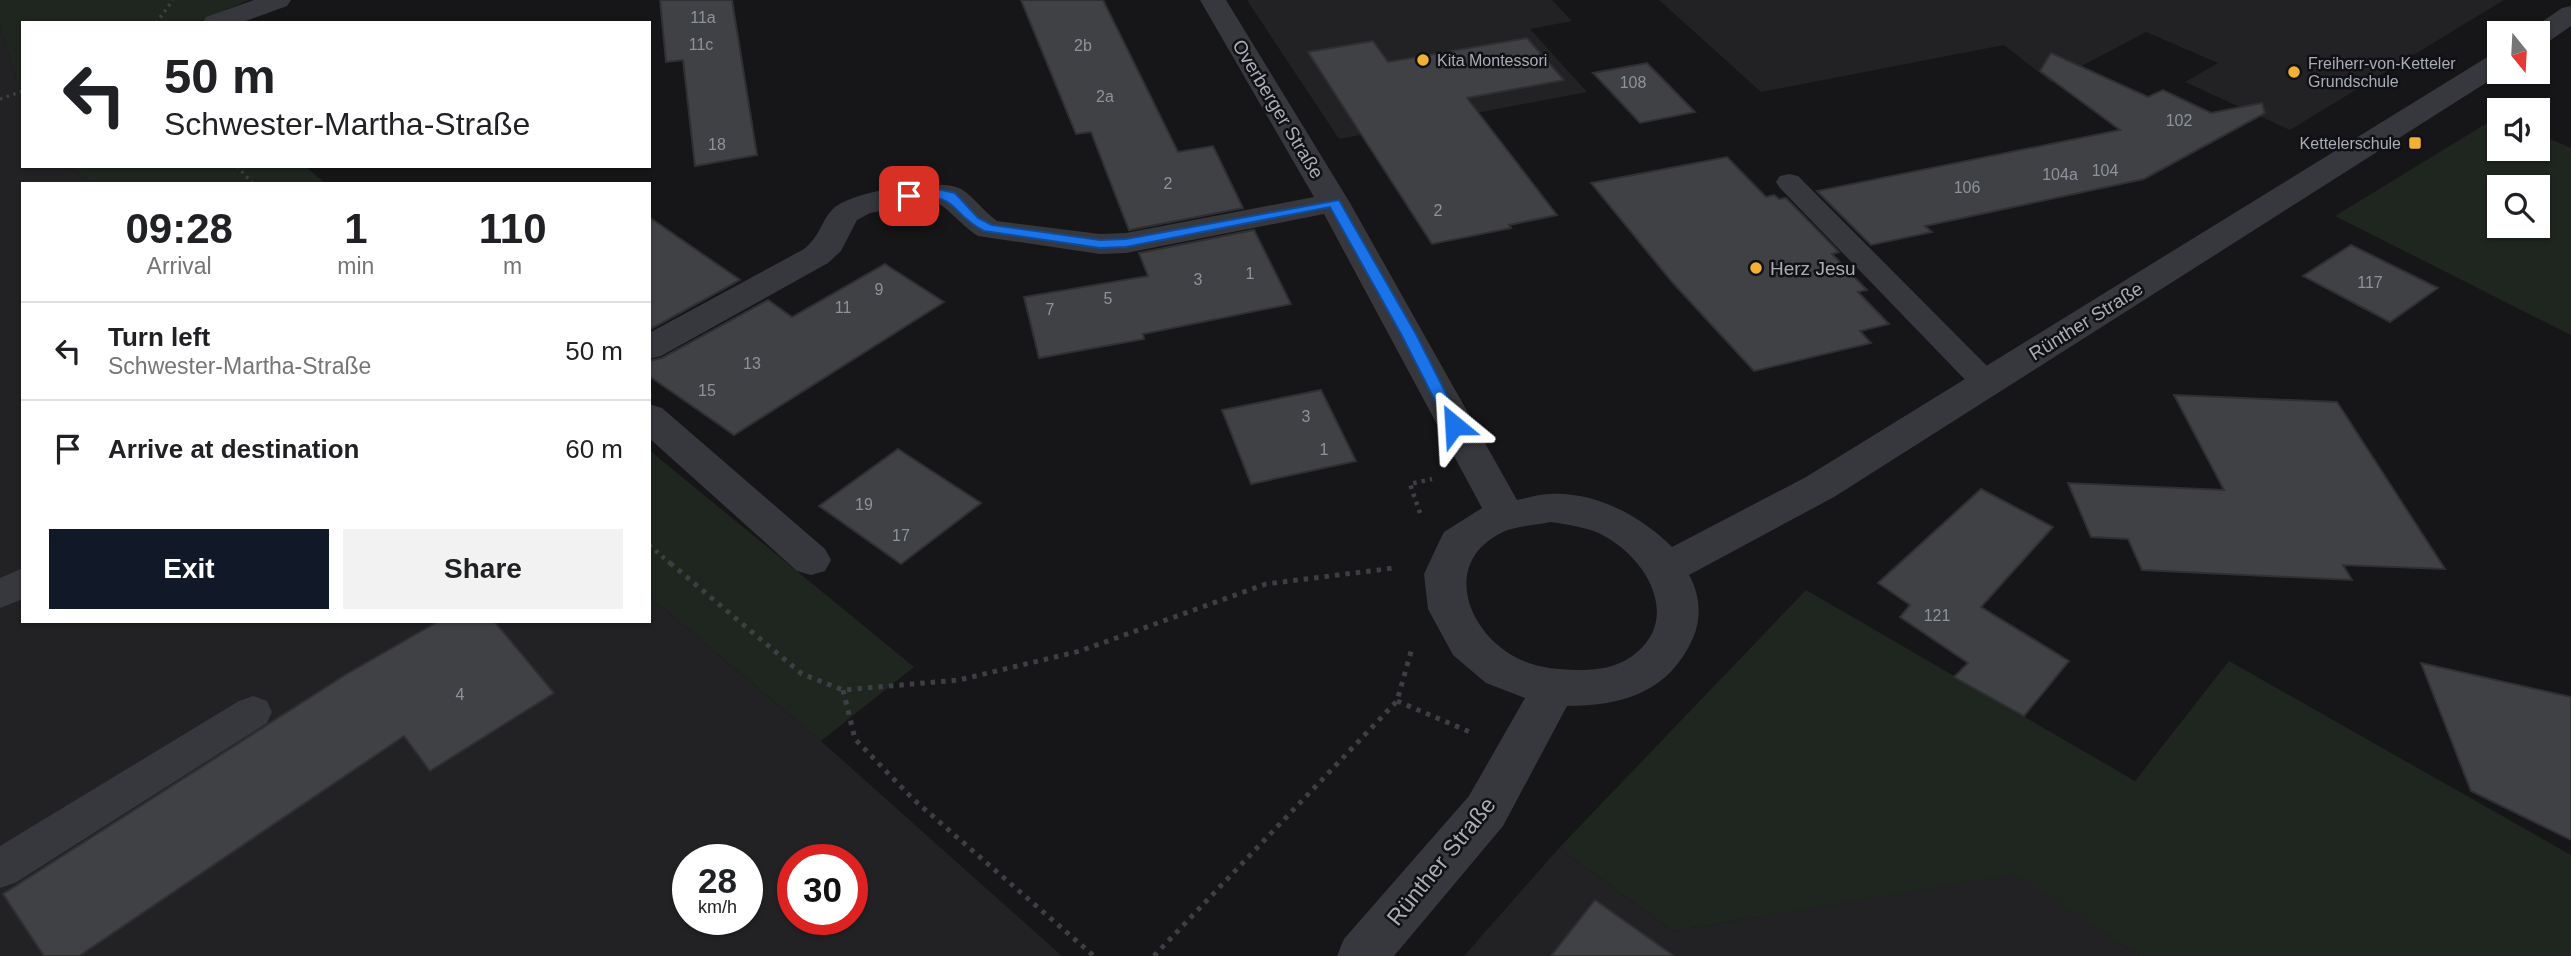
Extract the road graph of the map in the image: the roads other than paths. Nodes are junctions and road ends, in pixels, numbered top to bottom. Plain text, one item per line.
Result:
1 (278, 0) edge
2 (1213, 0) edge
3 (2571, 14) edge
4 (220, 21) edge
5 (2550, 28) edge
6 (2487, 70) edge
7 (1789, 182) dead end
8 (1334, 202) junction
9 (651, 347) edge
10 (1986, 383) junction
11 (651, 419) edge
12 (1505, 513) junction
13 (811, 560) dead end
14 (1667, 568) junction
15 (21, 583) edge
16 (0, 594) edge
17 (1554, 688) junction
18 (253, 712) dead end
19 (0, 869) edge
20 (1363, 956) edge

1 - 4 street
2 - 8 street, Overberger Straße
3 - 5 street
6 - 10 street, Rünther Straße
7 - 10 lane
8 - 9 street
8 - 12 street, Overberger Straße
10 - 14 street, Rünther Straße
11 - 13 street
12 - 14 street
12 - 17 street
14 - 17 street
15 - 16 lane
17 - 20 street, Rünther Straße
18 - 19 lane

